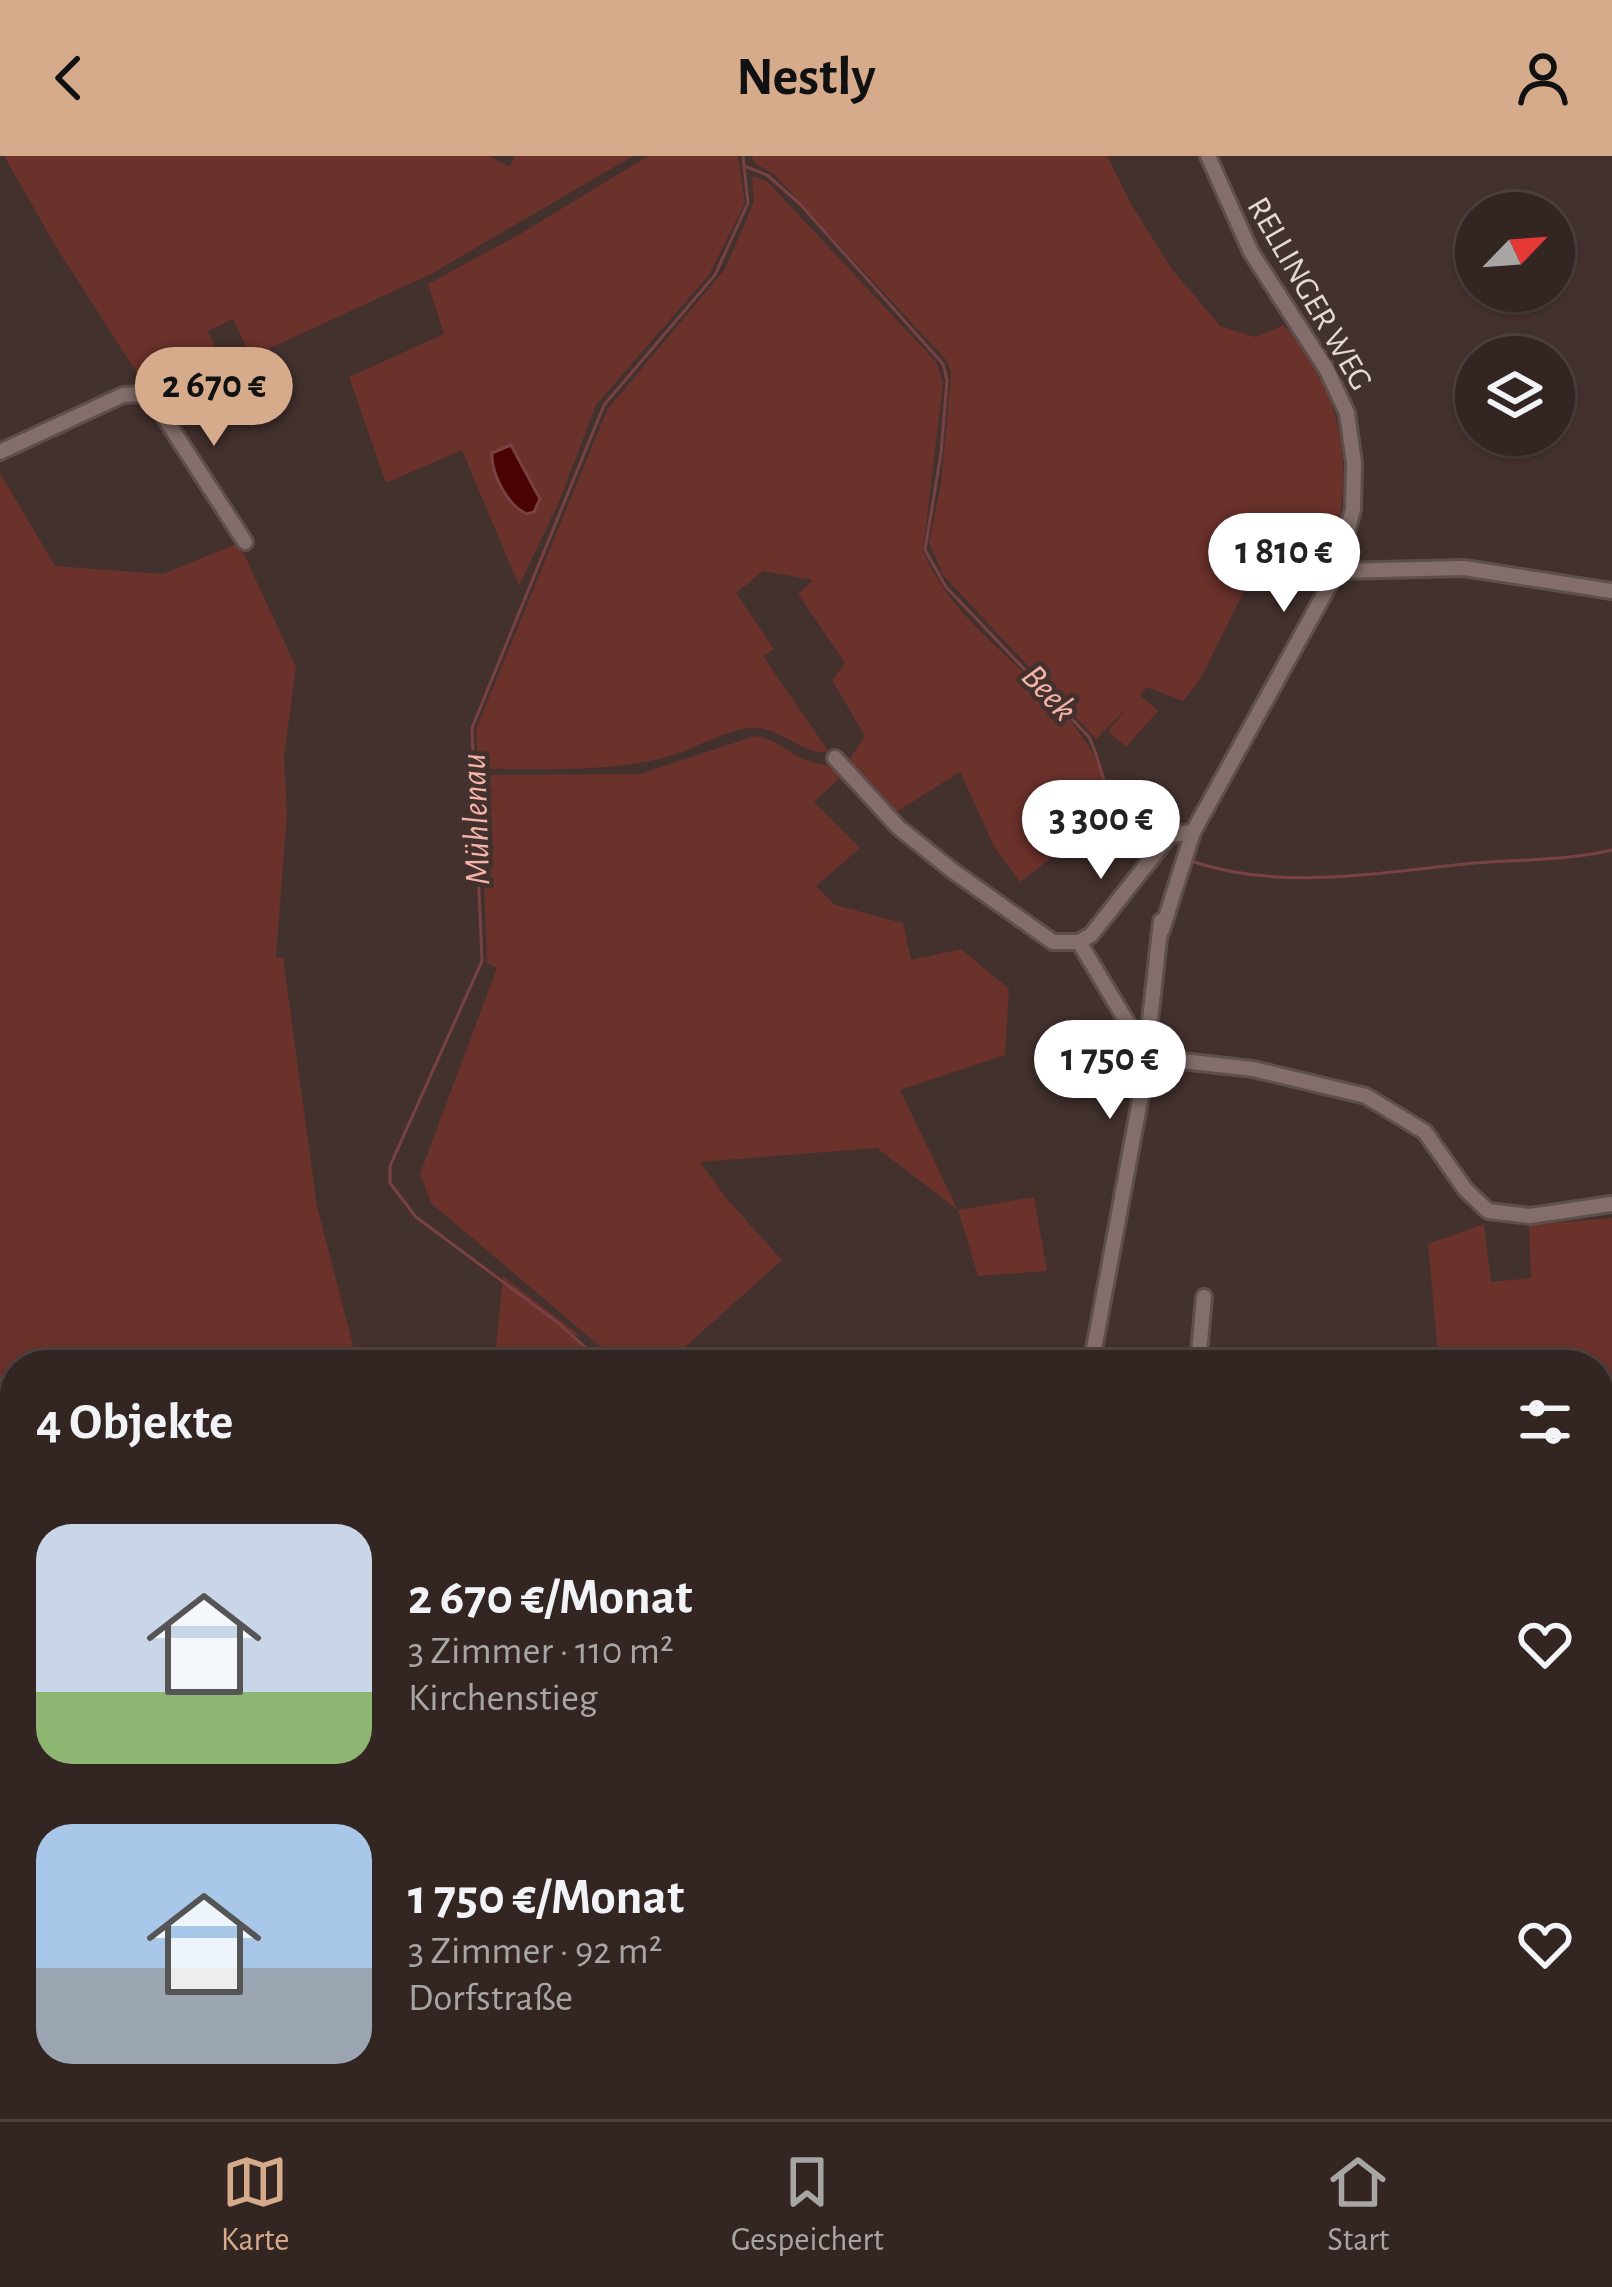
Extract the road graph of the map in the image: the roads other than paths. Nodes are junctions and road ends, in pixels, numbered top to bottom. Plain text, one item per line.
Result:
1 (1208, 156) edge
2 (0, 452) edge
3 (245, 542) dead end
4 (1336, 572) junction
5 (1612, 591) edge
6 (835, 758) dead end
7 (1193, 832) junction
8 (1079, 942) junction
9 (1133, 1032) dead end
10 (1146, 1057) junction
11 (1612, 1204) edge
12 (1204, 1297) dead end
13 (1096, 1326) junction
14 (1082, 1350) edge
15 (1092, 1350) edge
16 (1199, 1350) edge

1 - 4 street, RELLINGER WEG
2 - 3 street
4 - 5 street
4 - 7 street, RELLINGER WEG
6 - 8 street
7 - 8 street
7 - 10 street, RELLINGER WEG
8 - 9 street
10 - 11 street
10 - 13 street, RELLINGER WEG
12 - 16 street
13 - 14 street
13 - 15 street

